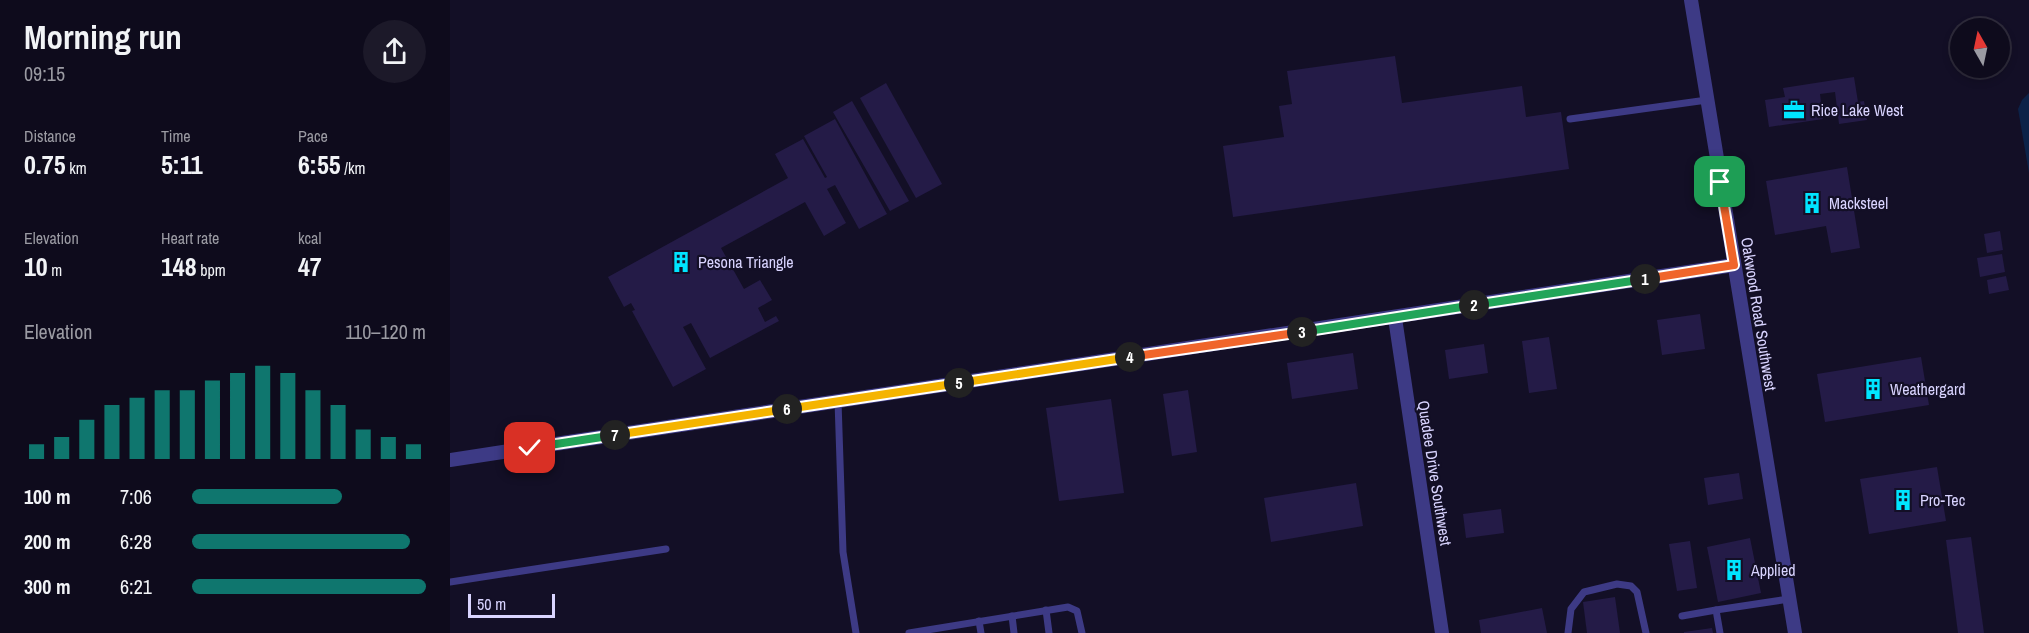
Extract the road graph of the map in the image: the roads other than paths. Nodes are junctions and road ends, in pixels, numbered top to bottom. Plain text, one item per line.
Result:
1 (1691, 0) edge
2 (1707, 100) junction
3 (1570, 119) dead end
4 (1734, 265) junction
5 (1395, 318) junction
6 (838, 401) junction
7 (450, 460) edge
8 (666, 549) dead end
9 (450, 582) edge
10 (1789, 599) junction
11 (1046, 610) junction
12 (1716, 610) junction
13 (1012, 616) junction
14 (1682, 616) dead end
15 (979, 621) junction
16 (856, 633) edge
17 (909, 633) edge
18 (981, 633) edge
19 (1014, 633) edge
20 (1049, 633) edge
21 (1082, 633) edge
22 (1442, 633) edge
23 (1568, 633) edge
24 (1646, 633) edge
25 (1720, 633) edge
26 (1795, 633) edge

1 - 2 street, Oakwood Road Southwest
2 - 3 lane
2 - 4 street, Oakwood Road Southwest
4 - 5 street
4 - 10 street, Oakwood Road Southwest
5 - 6 street
5 - 22 street, Quadee Drive Southwest
6 - 7 street
6 - 16 lane
8 - 9 lane
10 - 12 lane
10 - 26 street, Oakwood Road Southwest
11 - 13 lane
11 - 20 lane
11 - 21 lane
12 - 14 lane
12 - 25 lane
13 - 15 lane
13 - 19 lane
15 - 17 lane
15 - 18 lane
23 - 24 lane

